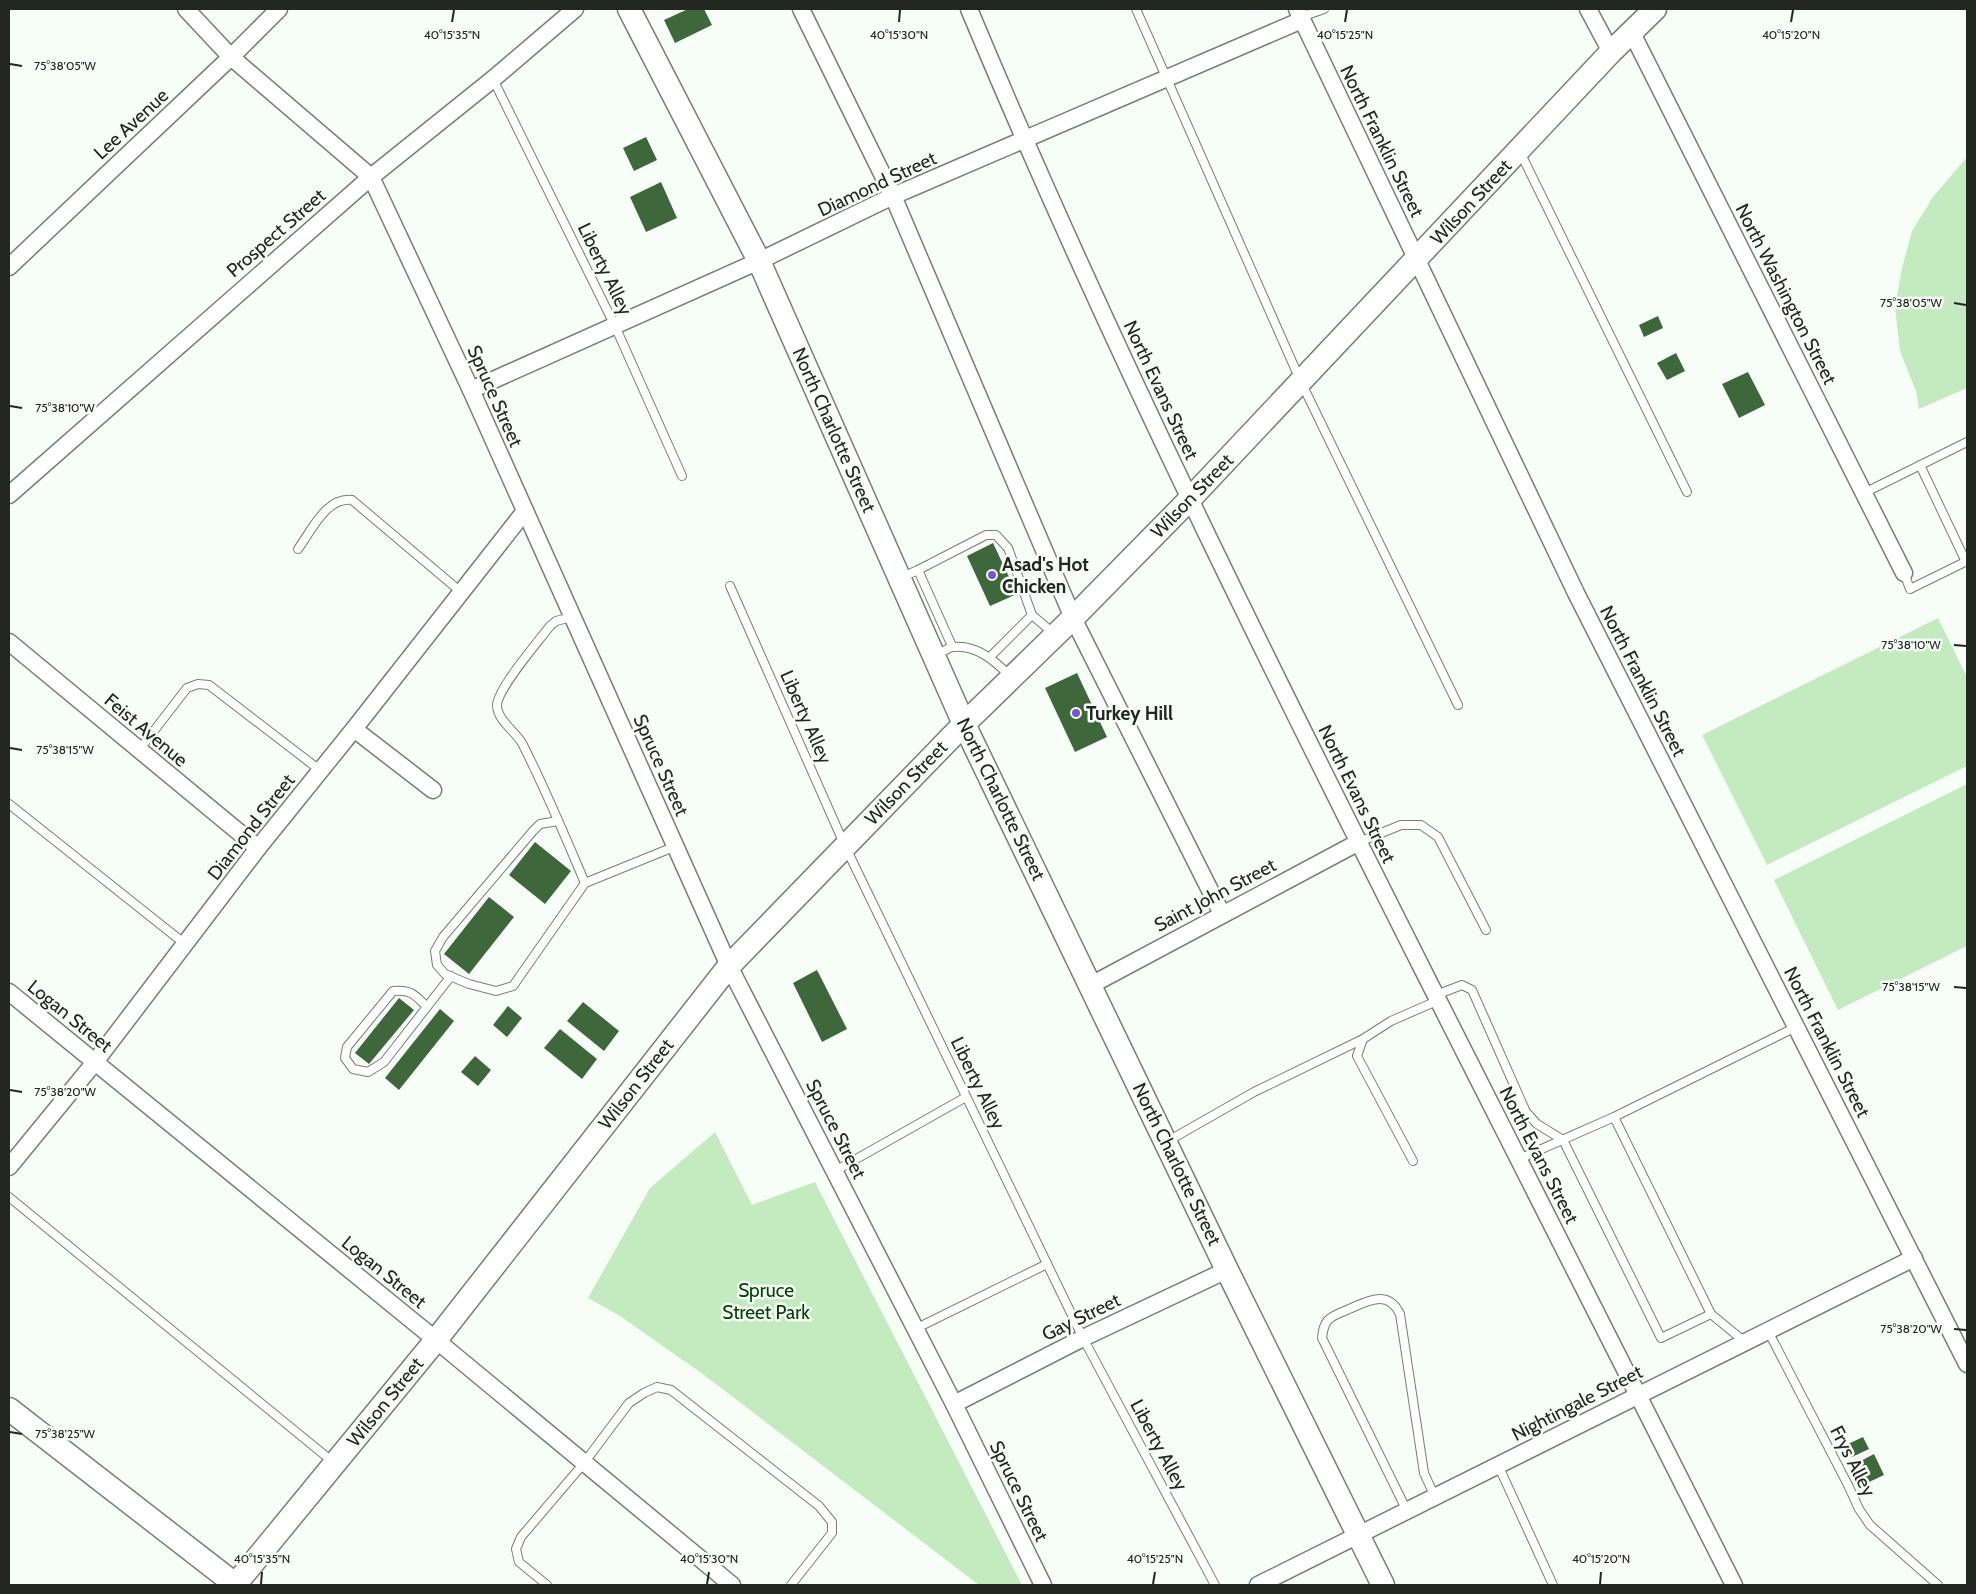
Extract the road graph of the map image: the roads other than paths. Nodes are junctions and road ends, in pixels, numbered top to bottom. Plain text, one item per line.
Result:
1 (186, 9) edge
2 (279, 9) edge
3 (575, 9) edge
4 (629, 9) edge
5 (800, 9) edge
6 (969, 9) edge
7 (1136, 9) edge
8 (1324, 9) edge
9 (1588, 9) edge
10 (1655, 9) edge
11 (1300, 15) edge
12 (1632, 32) junction
13 (1611, 52) junction
14 (231, 56) junction
15 (1168, 78) junction
16 (493, 79) junction
17 (1024, 141) junction
18 (1519, 150) junction
19 (371, 176) junction
20 (893, 196) junction
21 (1417, 260) junction
22 (759, 261) junction
23 (9, 267) edge
24 (616, 326) junction
25 (1301, 382) junction
26 (471, 390) junction
27 (1967, 442) edge
28 (1920, 465) junction
29 (682, 476) dead end
30 (1687, 492) dead end
31 (1864, 492) junction
32 (9, 495) edge
33 (1189, 500) junction
34 (525, 511) junction
35 (298, 548) dead end
36 (1967, 561) edge
37 (1904, 573) joint
38 (909, 574) junction
39 (730, 586) dead end
40 (461, 592) junction
41 (1032, 614) junction
42 (572, 617) junction
43 (1073, 618) junction
44 (1055, 635) junction
45 (9, 642) edge
46 (943, 652) junction
47 (990, 657) junction
48 (1012, 677) junction
49 (1458, 705) dead end
50 (964, 724) junction
51 (354, 729) junction
52 (139, 750) junction
53 (321, 771) junction
54 (433, 790) dead end
55 (9, 804) edge
56 (558, 821) junction
57 (1359, 842) junction
58 (676, 846) junction
59 (845, 846) junction
60 (258, 848) junction
61 (585, 883) junction
62 (1222, 914) junction
63 (1486, 930) dead end
64 (185, 944) junction
65 (729, 966) junction
66 (451, 976) junction
67 (1091, 985) junction
68 (9, 992) edge
69 (1438, 998) junction
70 (427, 1007) junction
71 (1797, 1027) junction
72 (1363, 1039) junction
73 (95, 1062) junction
74 (966, 1097) junction
75 (1614, 1116) junction
76 (1563, 1140) junction
77 (1166, 1142) junction
78 (1519, 1159) junction
79 (1413, 1161) dead end
80 (9, 1167) edge
81 (835, 1171) junction
82 (9, 1197) edge
83 (1914, 1258) junction
84 (1048, 1264) junction
85 (1227, 1270) junction
86 (1711, 1314) junction
87 (916, 1329) junction
88 (1768, 1330) junction
89 (1083, 1338) junction
90 (436, 1340) junction
91 (1745, 1342) junction
92 (1967, 1364) edge
93 (1638, 1395) junction
94 (954, 1404) junction
95 (9, 1410) edge
96 (335, 1463) junction
97 (584, 1463) junction
98 (1498, 1465) junction
99 (1435, 1497) junction
100 (1407, 1511) junction
101 (1357, 1536) junction
102 (235, 1585) edge
103 (547, 1585) edge
104 (732, 1585) edge
105 (791, 1585) edge
106 (1043, 1585) edge
107 (1215, 1585) edge
108 (1258, 1585) edge
109 (1383, 1585) edge
110 (1553, 1585) edge
111 (1734, 1585) edge
112 (1938, 1585) edge

1 - 14 street, Spruce Street
2 - 14 street, Lee Avenue
3 - 16 street, Prospect Street
4 - 22 street, North Charlotte Street
5 - 20 street
6 - 17 street, North Evans Street
7 - 15 lane
8 - 11 lane
9 - 13 street
10 - 12 street, Wilson Street
11 - 15 street, Diamond Street
11 - 21 street, North Franklin Street
12 - 13 street, Wilson Street
12 - 31 street, North Washington Street
13 - 18 street, Wilson Street
14 - 19 street, Spruce Street
14 - 23 street, Lee Avenue
15 - 17 street, Diamond Street
15 - 25 lane
16 - 19 street, Prospect Street
16 - 24 lane, Liberty Alley
17 - 20 street, Diamond Street
17 - 33 street, North Evans Street
18 - 21 street, Wilson Street
18 - 30 lane
19 - 26 street, Spruce Street
19 - 32 street, Prospect Street
20 - 22 street, Diamond Street
20 - 43 street
21 - 25 street, Wilson Street
21 - 71 street, North Franklin Street
22 - 24 street, Diamond Street
22 - 38 street, North Charlotte Street
24 - 26 street, Diamond Street
24 - 29 lane, Liberty Alley
25 - 33 street, Wilson Street
25 - 49 lane
26 - 34 street, Spruce Street
27 - 28 lane
28 - 31 lane
28 - 36 lane
31 - 37 street, North Washington Street
33 - 43 street, Wilson Street
33 - 57 street, North Evans Street
34 - 40 street, Diamond Street
34 - 42 street, Spruce Street
35 - 40 lane
36 - 37 lane
38 - 41 lane
38 - 46 street, North Charlotte Street
39 - 59 lane, Liberty Alley
40 - 51 street, Diamond Street
41 - 44 lane
41 - 47 lane
42 - 56 lane
42 - 58 street, Spruce Street
43 - 44 street, Wilson Street
43 - 62 street
44 - 48 street, Wilson Street
45 - 52 street, Feist Avenue
46 - 47 lane
46 - 50 street, North Charlotte Street
47 - 48 lane
48 - 50 street, Wilson Street
50 - 59 street, Wilson Street
50 - 67 street, North Charlotte Street
51 - 53 street, Diamond Street
51 - 54 street
52 - 53 lane
52 - 60 street, Feist Avenue
53 - 60 street, Diamond Street
55 - 64 lane
56 - 61 lane
56 - 66 lane
57 - 62 street, Saint John Street
57 - 63 lane
57 - 69 street, North Evans Street
58 - 61 lane
58 - 65 street, Spruce Street
59 - 65 street, Wilson Street
59 - 74 lane, Liberty Alley
60 - 64 street, Diamond Street
61 - 66 lane
62 - 67 street, Saint John Street
64 - 73 street, Diamond Street
65 - 81 street, Spruce Street
65 - 90 street, Wilson Street
66 - 70 lane
67 - 77 street, North Charlotte Street
68 - 73 street, Logan Street
69 - 72 lane
69 - 76 lane
69 - 78 street, North Evans Street
70 - 70 lane
71 - 75 lane
71 - 83 street, North Franklin Street
72 - 77 lane
72 - 79 lane
73 - 80 street, Diamond Street
73 - 90 street, Logan Street
74 - 81 lane
74 - 84 lane, Liberty Alley
75 - 76 lane
75 - 86 lane
76 - 78 lane
76 - 86 lane
77 - 85 street, North Charlotte Street
78 - 93 street, North Evans Street
81 - 87 street, Spruce Street
82 - 96 lane
83 - 88 street, Nightingale Street
83 - 92 street, North Franklin Street
84 - 87 lane
84 - 89 lane, Liberty Alley
85 - 89 street, Gay Street
85 - 101 street, North Charlotte Street
86 - 91 lane
87 - 94 street, Spruce Street
88 - 91 street, Nightingale Street
88 - 112 lane, Frys Alley
89 - 94 street, Gay Street
89 - 107 lane, Liberty Alley
90 - 96 street, Wilson Street
90 - 97 street, Logan Street
91 - 93 street, Nightingale Street
93 - 98 street, Nightingale Street
93 - 111 street, North Evans Street
94 - 106 street, Spruce Street
95 - 102 street
96 - 102 street, Wilson Street
97 - 103 lane
97 - 104 street, Logan Street
97 - 105 lane
98 - 99 street, Nightingale Street
98 - 110 lane
99 - 100 street, Nightingale Street
99 - 100 lane
100 - 101 street, Nightingale Street
101 - 108 street, Nightingale Street
101 - 109 street, North Charlotte Street

